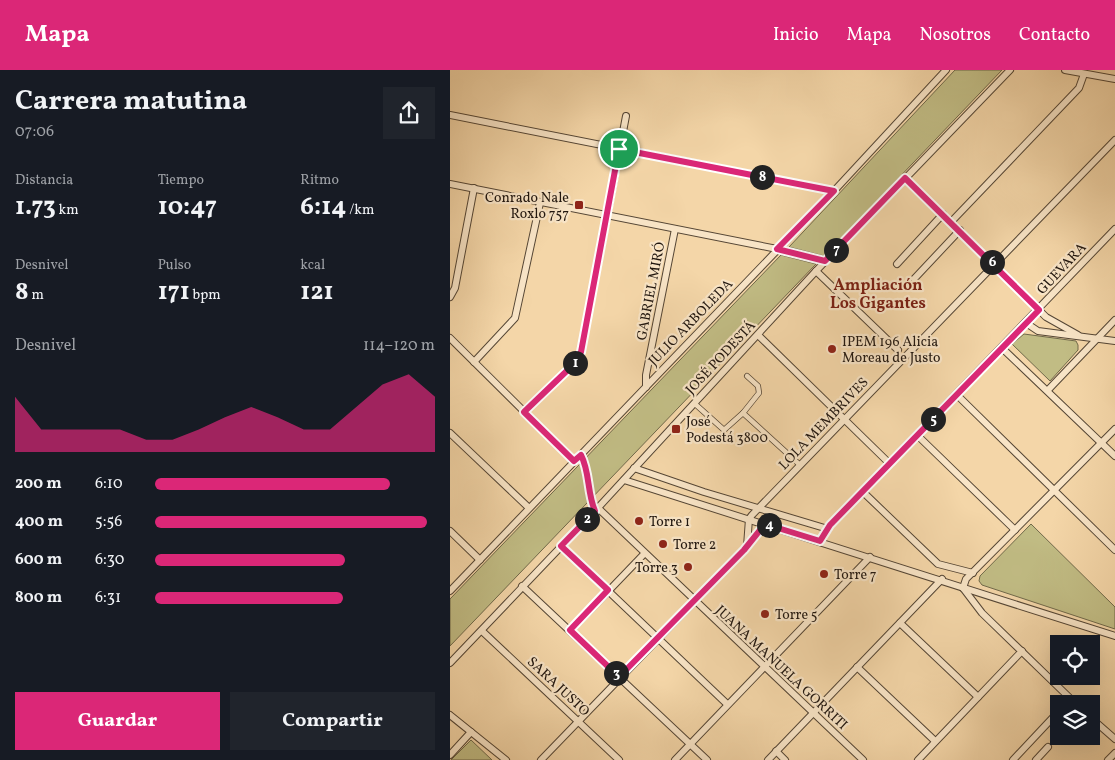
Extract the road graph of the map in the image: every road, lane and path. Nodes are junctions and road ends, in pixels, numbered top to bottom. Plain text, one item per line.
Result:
1 (946, 70) edge
2 (1010, 70) edge
3 (1065, 70) edge
4 (1084, 74) junction
5 (1115, 80) edge
6 (450, 115) edge
7 (626, 116) dead end
8 (1115, 140) edge
9 (619, 149) junction
10 (905, 178) junction
11 (450, 184) edge
12 (474, 188) junction
13 (834, 191) junction
14 (540, 203) junction
15 (943, 214) junction
16 (607, 216) junction
17 (951, 222) junction
18 (675, 229) junction
19 (960, 230) junction
20 (1115, 230) edge
21 (777, 249) junction
22 (825, 261) junction
23 (897, 264) dead end
24 (994, 265) junction
25 (816, 271) junction
26 (914, 279) dead end
27 (450, 297) edge
28 (1039, 310) junction
29 (1115, 320) edge
30 (1026, 323) junction
31 (758, 335) junction
32 (1078, 335) junction
33 (450, 338) edge
34 (1098, 338) junction
35 (1115, 341) edge
36 (1002, 348) junction
37 (898, 350) dead end
38 (474, 362) junction
39 (748, 376) dead end
40 (646, 386) junction
41 (1048, 390) junction
42 (956, 395) junction
43 (694, 403) junction
44 (524, 412) junction
45 (743, 414) junction
46 (844, 420) junction
47 (1115, 429) edge
48 (450, 433) edge
49 (917, 435) junction
50 (1101, 443) junction
51 (581, 455) junction
52 (1115, 456) edge
53 (574, 461) junction
54 (890, 464) junction
55 (800, 466) junction
56 (634, 468) junction
57 (624, 480) junction
58 (863, 492) junction
59 (1054, 492) junction
60 (529, 508) junction
61 (759, 509) junction
62 (596, 510) junction
63 (749, 519) junction
64 (765, 524) junction
65 (828, 529) junction
66 (1015, 530) junction
67 (450, 531) edge
68 (820, 541) junction
69 (561, 546) junction
70 (747, 546) junction
71 (1115, 550) edge
72 (644, 554) junction
73 (870, 557) junction
74 (480, 560) junction
75 (972, 573) junction
76 (942, 579) junction
77 (522, 586) junction
78 (963, 588) junction
79 (608, 590) junction
80 (450, 591) edge
81 (693, 600) junction
82 (900, 623) junction
83 (482, 630) junction
84 (570, 630) junction
85 (1115, 636) edge
86 (658, 637) junction
87 (1022, 651) junction
88 (450, 663) edge
89 (764, 667) junction
90 (858, 667) junction
91 (619, 677) junction
92 (1064, 695) edge
93 (978, 697) junction
94 (727, 704) junction
95 (813, 712) junction
96 (450, 715) edge
97 (1050, 721) edge
98 (579, 722) junction
99 (1100, 726) edge
100 (471, 732) junction
101 (1115, 739) edge
102 (936, 741) junction
103 (690, 744) junction
104 (1048, 747) dead end
105 (776, 751) junction
106 (1115, 753) edge
107 (450, 755) edge
108 (506, 760) edge
109 (541, 760) edge
110 (620, 760) edge
111 (675, 760) edge
112 (707, 760) edge
113 (768, 760) edge
114 (785, 760) edge
115 (863, 760) edge
116 (918, 760) edge
117 (1013, 760) edge
118 (1036, 760) edge
119 (1108, 760) edge

1 - 13 street, JULIO ARBOLEDA
2 - 10 street, JOSÉ PODESTÁ
3 - 4 street
4 - 5 street
4 - 17 street
6 - 9 street
7 - 9 street
8 - 24 street, LOLA MEMBRIVES
9 - 13 street
9 - 16 street
10 - 15 street
10 - 22 street, JOSÉ PODESTÁ
11 - 12 street
12 - 14 street
12 - 27 street
13 - 21 street, JULIO ARBOLEDA
14 - 16 street
14 - 38 street
15 - 17 street
15 - 23 street
16 - 18 street
16 - 44 street
17 - 19 street
18 - 21 street
18 - 40 street, GABRIEL MIRÓ
19 - 24 street
19 - 26 street
20 - 28 street, GUEVARA
21 - 22 street
21 - 40 street, JULIO ARBOLEDA
22 - 25 street, JOSÉ PODESTÁ
24 - 28 street
24 - 46 street, LOLA MEMBRIVES
25 - 31 street, JOSÉ PODESTÁ
25 - 37 street
28 - 30 street, GUEVARA
28 - 32 street
29 - 34 street
30 - 32 street
30 - 36 street, GUEVARA
31 - 43 street, JOSÉ PODESTÁ
31 - 46 street
32 - 34 street
33 - 38 street
34 - 35 street
34 - 41 street
36 - 41 street
36 - 42 street, GUEVARA
38 - 44 street
39 - 45 street
40 - 51 street, JULIO ARBOLEDA
41 - 50 street
42 - 49 street, GUEVARA
42 - 59 street
43 - 45 street
43 - 56 street, JOSÉ PODESTÁ
44 - 53 street
45 - 55 street
46 - 54 street
46 - 55 street, LOLA MEMBRIVES
47 - 50 street
48 - 60 street
49 - 54 street, GUEVARA
49 - 66 street
50 - 52 street
50 - 59 street
51 - 53 street, JULIO ARBOLEDA
51 - 62 street
53 - 60 street, JULIO ARBOLEDA
54 - 58 street, GUEVARA
55 - 61 street, LOLA MEMBRIVES
56 - 57 street, JOSÉ PODESTÁ
56 - 61 street
57 - 62 street, JOSÉ PODESTÁ
57 - 63 street
58 - 65 street, GUEVARA
58 - 75 street
59 - 66 street
59 - 71 street
60 - 74 street, JULIO ARBOLEDA
61 - 63 street, LOLA MEMBRIVES
61 - 65 street
62 - 69 street, JOSÉ PODESTÁ
62 - 72 street, JUANA MANUELA GORRITI
63 - 64 street
63 - 70 street
64 - 68 street
64 - 70 street
65 - 68 street, GUEVARA
66 - 75 street
67 - 74 street
68 - 73 street
69 - 77 street, JOSÉ PODESTÁ
69 - 79 street
70 - 81 street
72 - 79 street
72 - 81 street, JUANA MANUELA GORRITI
73 - 76 street
73 - 89 street
74 - 80 street, JULIO ARBOLEDA
75 - 78 street
76 - 78 street
76 - 82 street
77 - 83 street, JOSÉ PODESTÁ
77 - 84 street
78 - 85 street
78 - 87 street
79 - 84 street
79 - 86 street
81 - 86 street
81 - 89 street, JUANA MANUELA GORRITI
82 - 90 street
82 - 93 street
83 - 88 street, JOSÉ PODESTÁ
83 - 98 street, SARA JUSTO
84 - 91 street
86 - 91 street
86 - 94 street
87 - 92 street
87 - 93 street
89 - 94 street
89 - 95 street, JUANA MANUELA GORRITI
90 - 95 street
90 - 102 street
91 - 98 street
91 - 103 street
93 - 102 street
94 - 103 street
95 - 105 street
95 - 115 street, JUANA MANUELA GORRITI
96 - 100 street
97 - 117 street
98 - 109 street
98 - 110 street, SARA JUSTO
99 - 101 street
100 - 107 street
100 - 108 street
102 - 116 street
103 - 111 street
103 - 112 street
104 - 118 street
105 - 113 street
105 - 114 street
106 - 119 street

